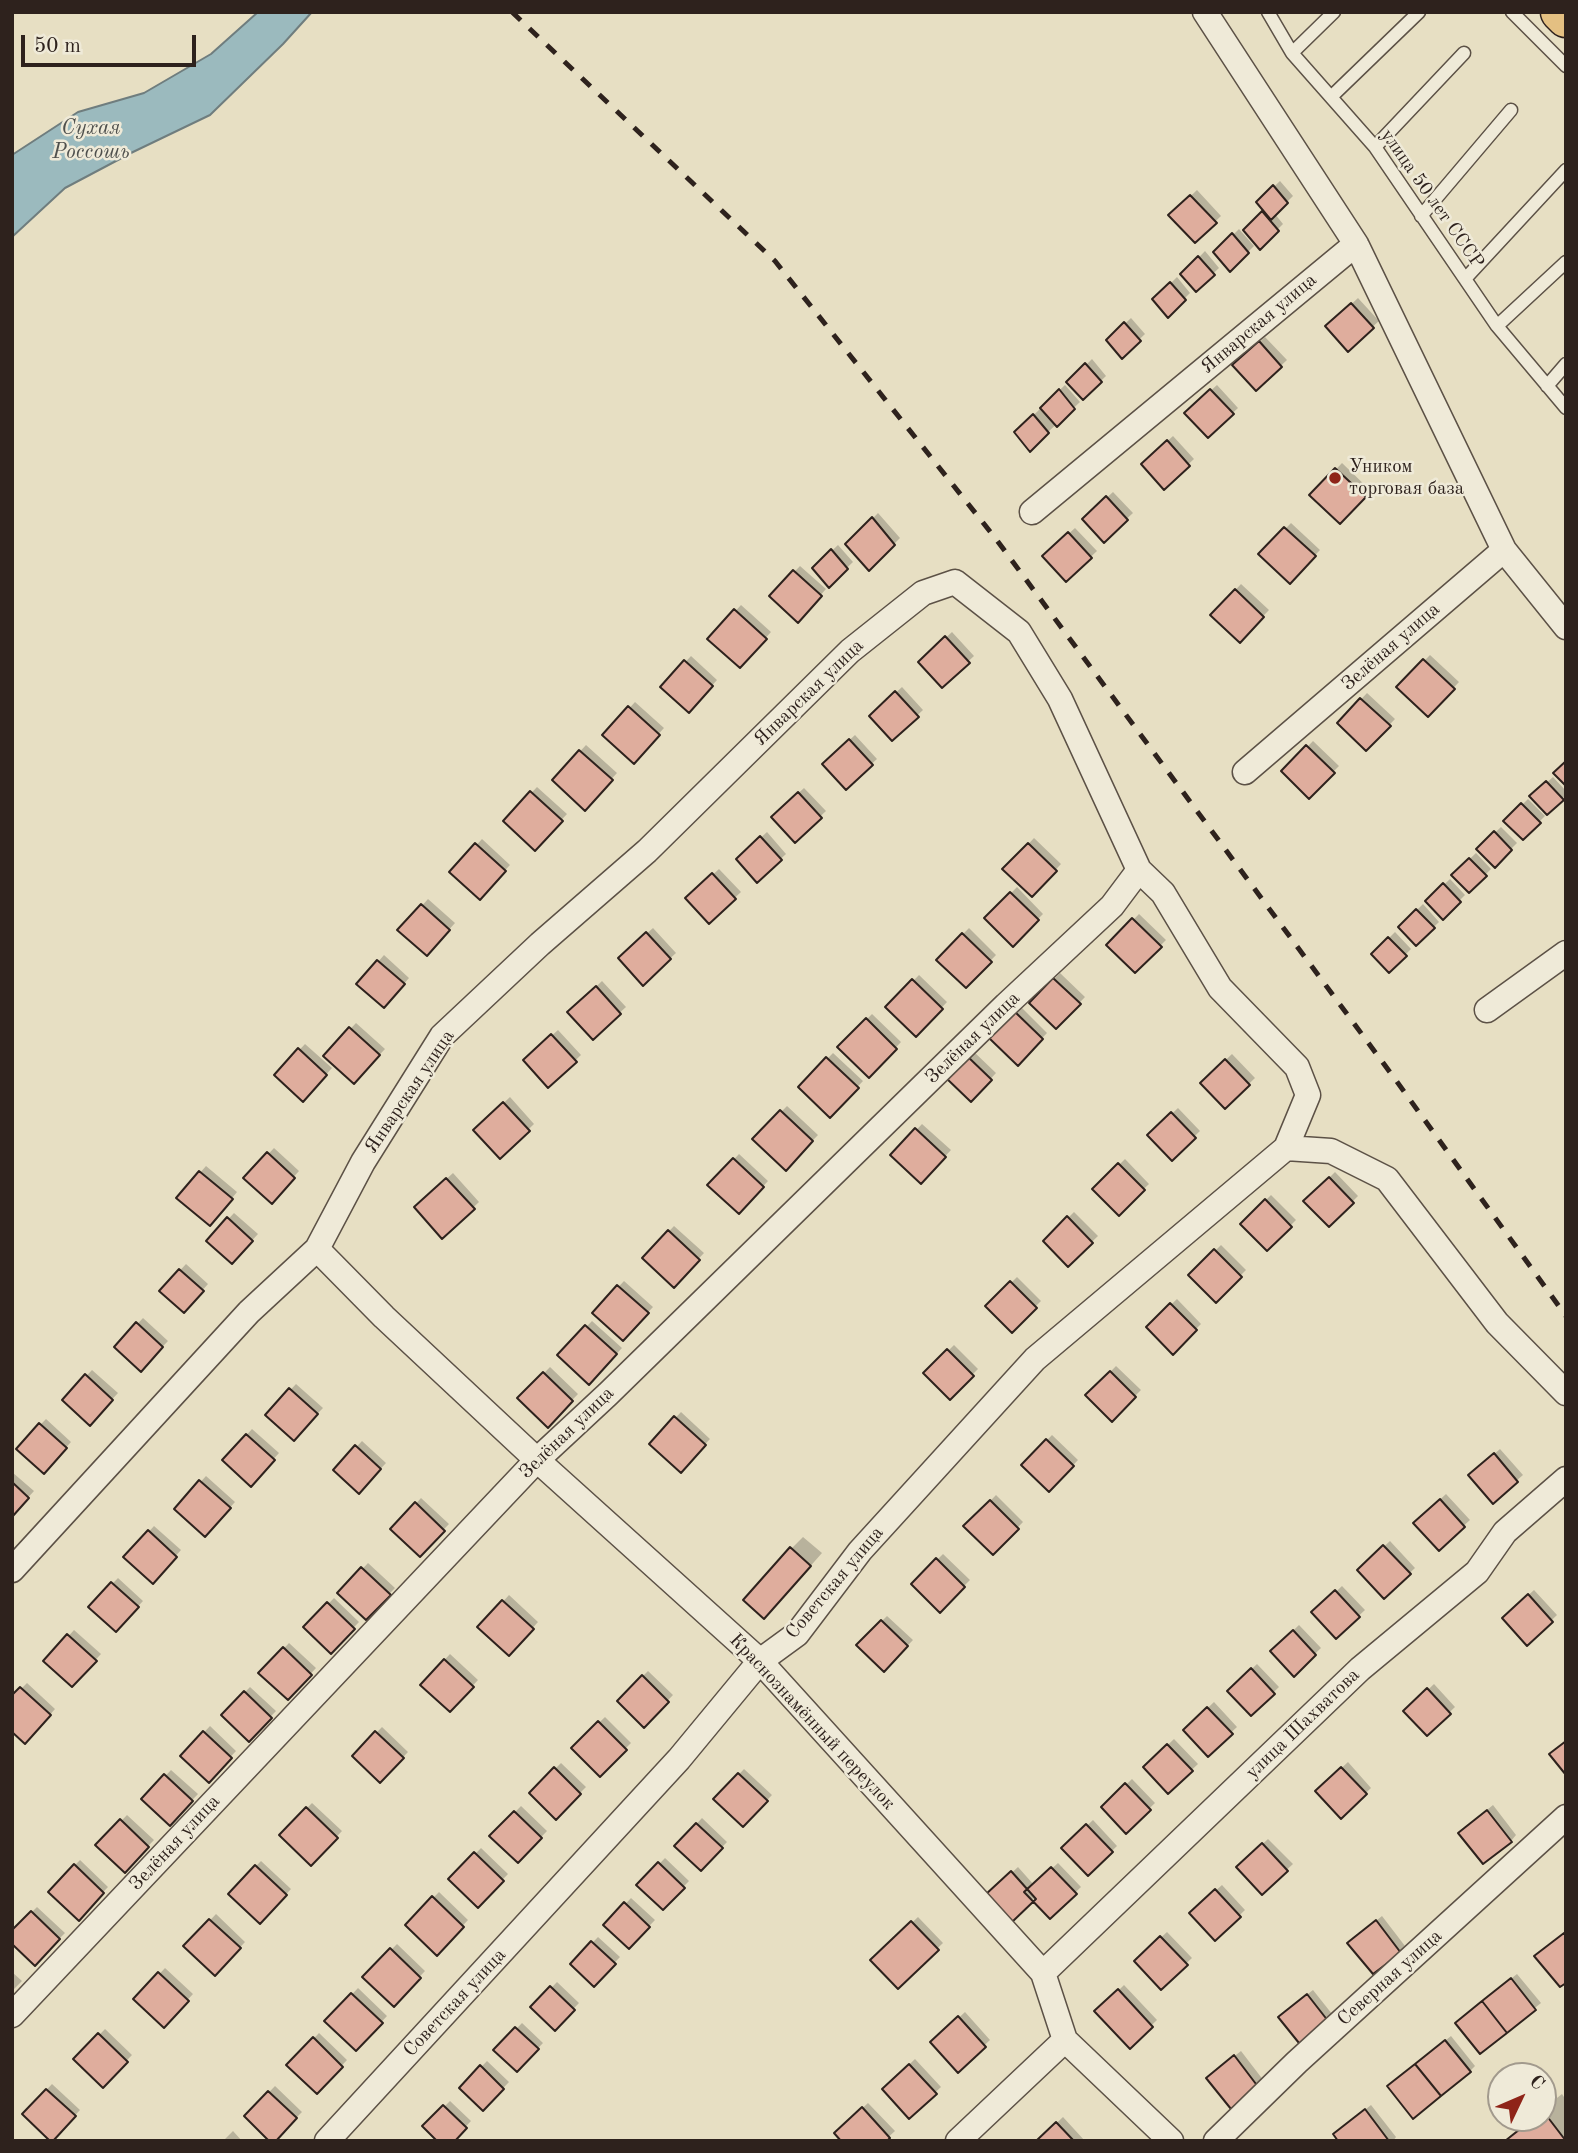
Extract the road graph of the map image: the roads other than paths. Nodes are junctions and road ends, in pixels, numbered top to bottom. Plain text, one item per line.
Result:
1 (1205, 12) edge
2 (1268, 12) edge
3 (1334, 12) edge
4 (1419, 12) edge
5 (1512, 12) edge
6 (1560, 12) edge
7 (1566, 18) edge
8 (1292, 53) junction
9 (1464, 53) dead end
10 (1566, 66) edge
11 (1331, 97) junction
12 (1511, 110) dead end
13 (1375, 147) junction
14 (1566, 170) edge
15 (1421, 216) junction
16 (1356, 244) junction
17 (1566, 262) edge
18 (1465, 279) junction
19 (1497, 326) junction
20 (1566, 365) edge
21 (1547, 386) junction
22 (1566, 408) edge
23 (1032, 512) dead end
24 (1504, 550) junction
25 (1566, 627) edge
26 (1245, 772) dead end
27 (1139, 870) junction
28 (1566, 953) edge
29 (1487, 1010) dead end
30 (1286, 1148) junction
31 (317, 1249) junction
32 (1566, 1393) edge
33 (537, 1460) junction
34 (1566, 1479) edge
35 (12, 1570) edge
36 (760, 1661) junction
37 (1566, 1817) edge
38 (1043, 1973) junction
39 (12, 2015) edge
40 (1065, 2040) junction
41 (327, 2141) edge
42 (958, 2141) edge
43 (1171, 2141) edge
44 (1216, 2141) edge

1 - 16 street
2 - 8 lane, улица 50 лет СССР
3 - 8 lane
4 - 11 lane
5 - 10 lane
6 - 7 main road
8 - 11 lane, улица 50 лет СССР
9 - 13 lane
11 - 13 lane, улица 50 лет СССР
12 - 15 lane
13 - 15 lane, улица 50 лет СССР
14 - 18 lane
15 - 18 lane, улица 50 лет СССР
16 - 23 street, Январская улица
16 - 24 street
17 - 19 lane
18 - 19 lane, улица 50 лет СССР
19 - 21 lane, улица 50 лет СССР
20 - 21 lane
21 - 22 lane, улица 50 лет СССР
24 - 25 street
24 - 26 street, Зелёная улица
27 - 30 street
27 - 31 street, Январская улица
27 - 33 street, Зелёная улица
28 - 29 street
30 - 32 street
30 - 36 street, Советская улица
31 - 33 street, Краснознамённый переулок
31 - 35 street, Январская улица
33 - 36 street, Краснознамённый переулок
33 - 39 street, Зелёная улица
34 - 38 street, улица Шахватова
36 - 38 street, Краснознамённый переулок
36 - 41 street, Советская улица
37 - 44 street, Северная улица
38 - 40 street, Краснознамённый переулок
40 - 42 street
40 - 43 street, Краснознамённый переулок

